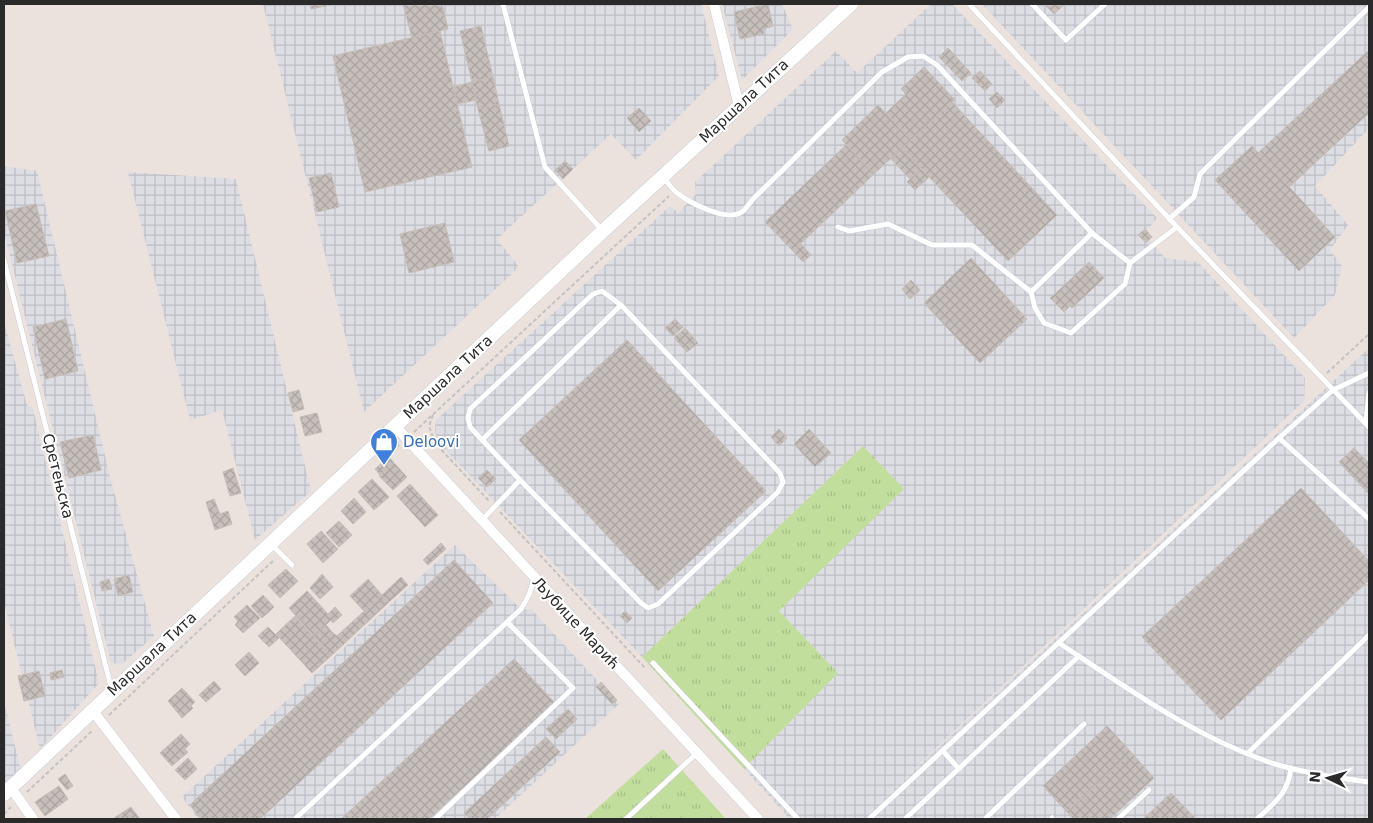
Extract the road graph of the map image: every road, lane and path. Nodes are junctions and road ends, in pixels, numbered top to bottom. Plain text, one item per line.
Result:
1 (502, 4) edge
2 (714, 4) edge
3 (851, 4) edge
4 (968, 4) edge
5 (1032, 4) edge
6 (1105, 4) edge
7 (1369, 6) edge
8 (739, 106) junction
9 (664, 176) junction
10 (674, 191) junction
11 (1169, 218) junction
12 (838, 227) dead end
13 (1177, 227) junction
14 (603, 231) junction
15 (1092, 233) junction
16 (4, 260) edge
17 (1130, 263) junction
18 (1031, 292) junction
19 (621, 305) junction
20 (1369, 334) edge
21 (1369, 374) edge
22 (1322, 378) junction
23 (1333, 390) junction
24 (1369, 393) edge
25 (434, 412) junction
26 (1367, 425) edge
27 (395, 426) junction
28 (1280, 438) junction
29 (406, 439) junction
30 (482, 440) junction
31 (380, 454) dead end
32 (520, 480) junction
33 (494, 506) junction
34 (1369, 519) edge
35 (481, 520) junction
36 (270, 543) junction
37 (280, 554) junction
38 (292, 565) dead end
39 (535, 578) junction
40 (507, 622) junction
41 (1369, 635) edge
42 (1058, 643) junction
43 (1079, 656) junction
44 (653, 663) dead end
45 (651, 674) dead end
46 (112, 691) junction
47 (92, 710) junction
48 (102, 722) junction
49 (1084, 724) dead end
50 (943, 750) junction
51 (697, 753) junction
52 (1248, 753) junction
53 (1290, 768) junction
54 (959, 769) junction
55 (1369, 782) edge
56 (1149, 790) dead end
57 (7, 791) edge
58 (19, 800) junction
59 (4, 814) edge
60 (33, 819) edge
61 (176, 819) edge
62 (295, 819) edge
63 (435, 819) edge
64 (626, 819) edge
65 (758, 819) edge
66 (798, 819) edge
67 (870, 819) edge
68 (905, 819) edge
69 (985, 819) edge
70 (1118, 819) edge
71 (1257, 819) edge

1 - 14 lane
2 - 8 street
3 - 8 main road, Маршала Тита
4 - 11 lane
5 - 6 lane
7 - 11 lane
8 - 9 main road, Маршала Тита
9 - 10 lane
9 - 14 main road, Маршала Тита
10 - 15 lane
10 - 25 path
11 - 13 lane
12 - 18 lane
13 - 17 lane
13 - 22 lane
14 - 27 main road, Маршала Тита
15 - 17 lane
15 - 18 lane
16 - 46 lane, Сретењска
17 - 18 lane
19 - 30 lane
19 - 30 lane
19 - 32 lane
20 - 22 path
21 - 23 lane
22 - 23 lane
23 - 26 lane
23 - 28 lane
24 - 26 lane
25 - 29 path
25 - 33 path
27 - 29 street, Љубице Марић
27 - 36 main road, Маршала Тита
28 - 34 lane
28 - 42 lane
29 - 31 path
29 - 35 street, Љубице Марић
30 - 32 lane
32 - 33 lane
33 - 35 lane
33 - 45 path
35 - 39 street, Љубице Марић
36 - 37 lane
36 - 46 main road, Маршала Тита
37 - 38 lane
37 - 48 path
39 - 40 lane
39 - 51 street, Љубице Марић
40 - 62 lane
40 - 63 lane
41 - 52 lane
42 - 43 lane
42 - 50 lane
43 - 52 lane
43 - 54 lane
44 - 66 lane
46 - 47 main road, Маршала Тита
47 - 48 street
47 - 57 main road, Маршала Тита
48 - 58 path
48 - 61 street
49 - 69 lane
50 - 54 lane
50 - 67 lane
51 - 64 lane
51 - 65 street, Љубице Марић
52 - 53 lane
53 - 55 lane
53 - 71 lane
54 - 68 lane
56 - 70 lane
57 - 58 street
58 - 59 path
58 - 60 street

